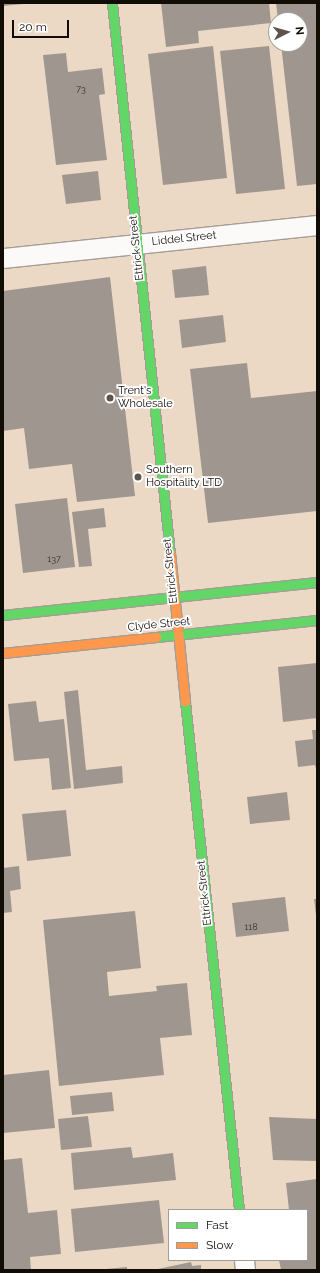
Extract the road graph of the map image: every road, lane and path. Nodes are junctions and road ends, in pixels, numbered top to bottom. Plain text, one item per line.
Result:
1 (112, 3) edge
2 (317, 225) edge
3 (136, 244) junction
4 (3, 258) edge
5 (317, 582) edge
6 (174, 597) junction
7 (3, 615) edge
8 (317, 620) edge
9 (178, 635) junction
10 (3, 653) edge
11 (239, 1209) edge

1 - 3 main road, Ettrick Street
2 - 3 street, Liddel Street
3 - 4 street, Liddel Street
3 - 6 main road, Ettrick Street
5 - 6 main road
6 - 7 main road
6 - 9 main road, Ettrick Street
8 - 9 main road, Clyde Street
9 - 10 main road, Clyde Street
9 - 11 main road, Ettrick Street

